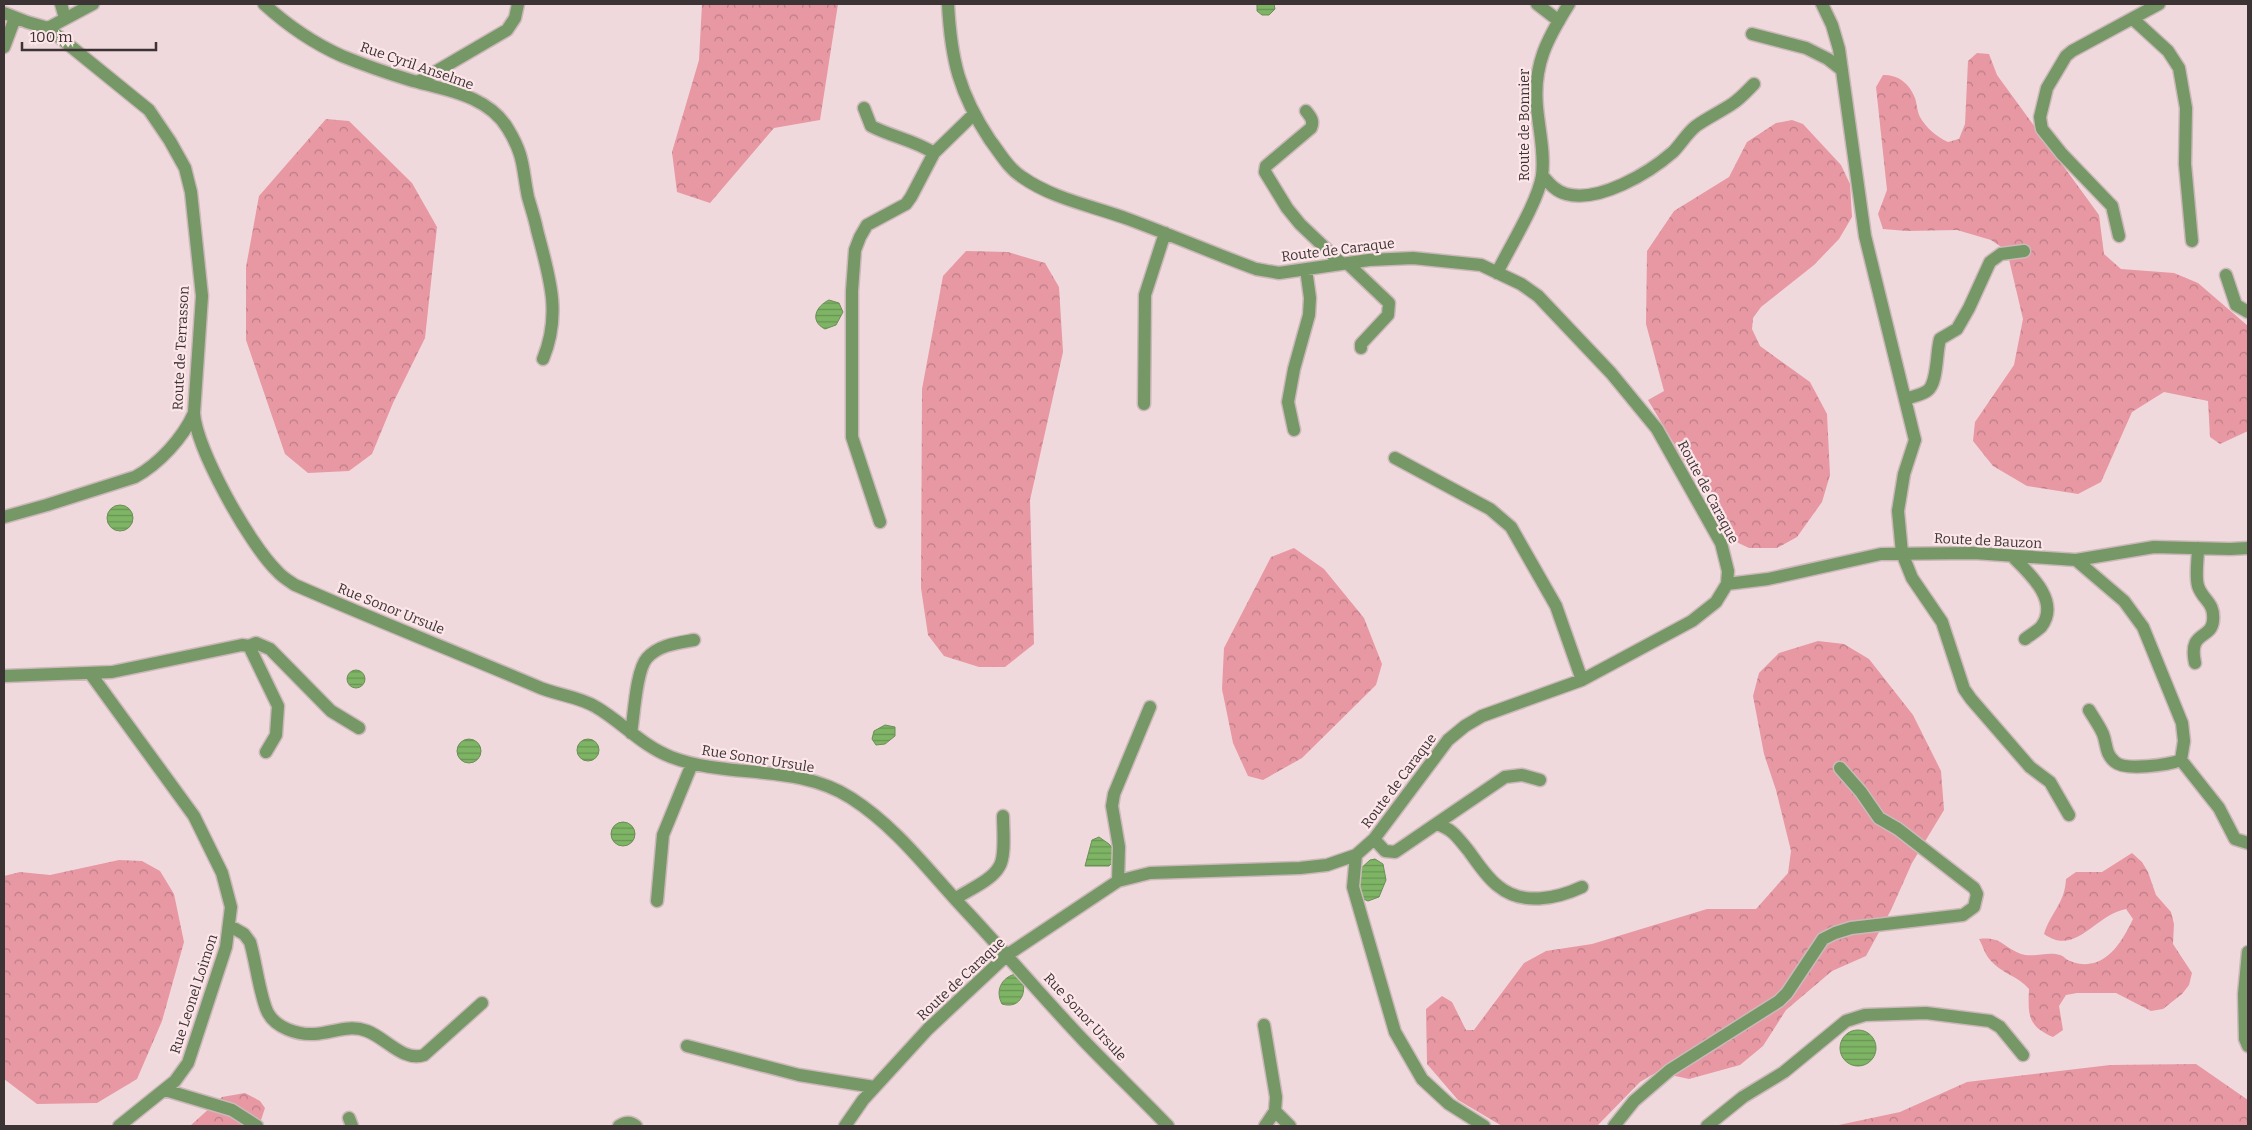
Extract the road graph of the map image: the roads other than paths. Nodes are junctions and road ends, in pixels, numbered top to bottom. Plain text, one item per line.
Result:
1 (61, 4) edge
2 (92, 4) edge
3 (264, 4) edge
4 (518, 4) edge
5 (948, 4) edge
6 (1537, 4) edge
7 (1569, 4) edge
8 (1822, 4) edge
9 (2159, 4) edge
10 (9, 16) edge
11 (65, 18) junction
12 (2133, 19) junction
13 (1559, 21) junction
14 (48, 28) junction
15 (1752, 34) dead end
16 (4, 47) edge
17 (1842, 70) junction
18 (418, 82) junction
19 (1754, 84) dead end
20 (864, 108) dead end
21 (1306, 112) dead end
22 (974, 114) junction
23 (934, 153) junction
24 (1542, 175) junction
25 (1165, 233) junction
26 (2119, 236) dead end
27 (2192, 241) dead end
28 (2024, 251) dead end
29 (1345, 263) junction
30 (1306, 269) junction
31 (1497, 273) junction
32 (2226, 275) dead end
33 (2248, 312) edge
34 (1361, 348) dead end
35 (543, 359) dead end
36 (1905, 399) junction
37 (1144, 404) dead end
38 (194, 413) junction
39 (1294, 430) dead end
40 (1395, 458) dead end
41 (4, 517) edge
42 (880, 522) dead end
43 (2198, 548) junction
44 (2248, 548) edge
45 (1902, 553) junction
46 (2012, 556) junction
47 (2076, 560) junction
48 (1727, 584) junction
49 (2025, 638) dead end
50 (694, 640) dead end
51 (249, 646) junction
52 (2195, 663) dead end
53 (90, 673) junction
54 (4, 676) edge
55 (1582, 680) junction
56 (1150, 707) dead end
57 (2089, 710) dead end
58 (359, 728) dead end
59 (631, 734) junction
60 (266, 752) dead end
61 (2180, 760) junction
62 (692, 764) junction
63 (1840, 768) dead end
64 (1540, 780) dead end
65 (2069, 815) dead end
66 (1003, 816) dead end
67 (1436, 824) junction
68 (1374, 839) junction
69 (2248, 843) edge
70 (1356, 855) junction
71 (1118, 881) junction
72 (1582, 887) dead end
73 (955, 899) junction
74 (656, 900) dead end
75 (230, 926) junction
76 (2248, 952) edge
77 (1007, 955) junction
78 (482, 1003) dead end
79 (1264, 1025) dead end
80 (688, 1046) dead end
81 (2248, 1046) edge
82 (2023, 1055) dead end
83 (874, 1087) junction
84 (165, 1090) junction
85 (1275, 1111) junction
86 (119, 1126) edge
87 (257, 1126) edge
88 (618, 1126) edge
89 (636, 1126) edge
90 (846, 1126) edge
91 (1168, 1126) edge
92 (1265, 1126) edge
93 (1290, 1126) edge
94 (1484, 1126) edge
95 (1614, 1126) edge
96 (1707, 1126) edge

1 - 11 street
2 - 11 street
3 - 18 street, Rue Cyril Anselme
4 - 18 street
5 - 22 street, Route de Caraque
6 - 13 street
7 - 13 street, Route de Bonnier
8 - 17 street
9 - 12 street
10 - 14 street
10 - 16 street
11 - 14 street
12 - 26 street
12 - 27 street
13 - 24 street, Route de Bonnier
14 - 38 street, Route de Terrasson
15 - 17 street
17 - 36 street
18 - 35 street, Rue Cyril Anselme
19 - 24 street
20 - 23 street
21 - 29 street
22 - 23 street
22 - 25 street, Route de Caraque
23 - 42 street
24 - 31 street, Route de Bonnier
25 - 30 street, Route de Caraque
25 - 37 street
28 - 36 street
29 - 30 street, Route de Caraque
29 - 31 street, Route de Caraque
29 - 34 street
30 - 39 street
31 - 48 street, Route de Caraque
32 - 33 street
36 - 45 street
38 - 41 street, Route de Terrasson
38 - 59 street, Rue Sonor Ursule
40 - 55 street
43 - 44 street, Route de Bauzon
43 - 47 street, Route de Bauzon
43 - 52 street
45 - 46 street, Route de Bauzon
45 - 48 street, Route de Bauzon
45 - 65 street
46 - 47 street, Route de Bauzon
46 - 49 street
47 - 61 street
48 - 55 street, Route de Caraque
50 - 59 street
51 - 53 street
51 - 58 street
51 - 60 street
53 - 54 street
53 - 75 street, Rue Leonel Loimon
55 - 68 street, Route de Caraque
56 - 71 street
57 - 61 street
59 - 62 street, Rue Sonor Ursule
61 - 69 street
62 - 73 street, Rue Sonor Ursule
62 - 74 street
63 - 95 street
64 - 67 street
66 - 73 street
67 - 68 street
67 - 72 street
68 - 70 street, Route de Caraque
70 - 71 street, Route de Caraque
70 - 94 street
71 - 77 street, Route de Caraque
73 - 77 street, Rue Sonor Ursule
75 - 78 street
75 - 84 street, Rue Leonel Loimon
76 - 81 street
77 - 83 street, Route de Caraque
77 - 91 street, Rue Sonor Ursule
79 - 85 street
80 - 83 street
82 - 96 street
83 - 90 street, Route de Caraque
84 - 86 street, Rue Leonel Loimon
84 - 87 street
85 - 92 street
85 - 93 street
88 - 89 street

